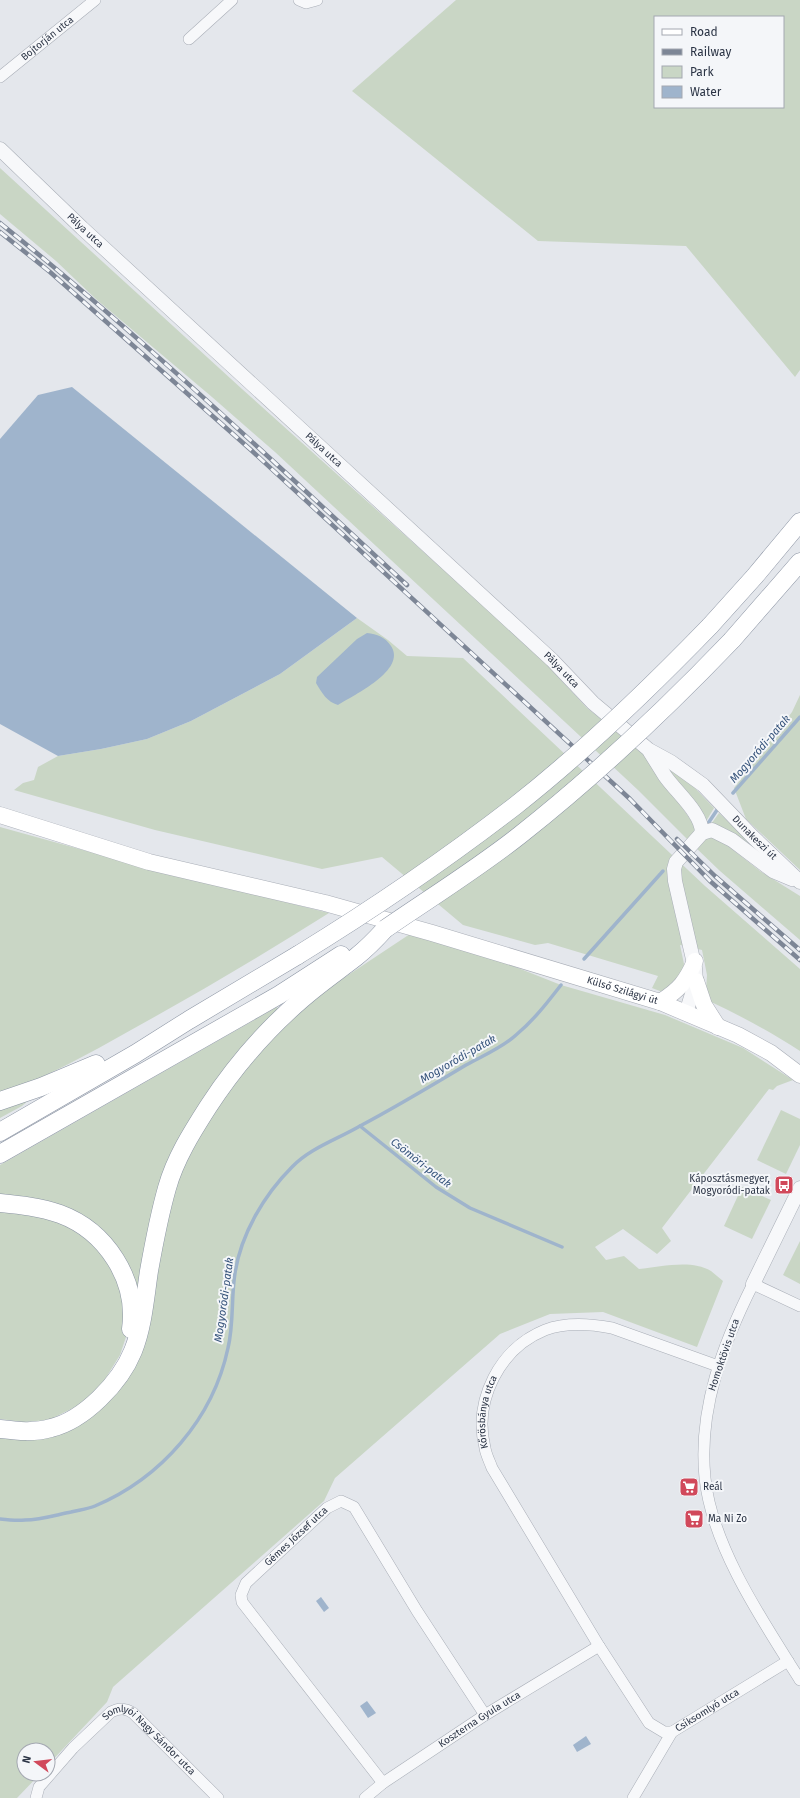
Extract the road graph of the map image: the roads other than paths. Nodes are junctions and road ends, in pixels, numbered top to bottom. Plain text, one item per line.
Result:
1 (95, 0) edge
2 (232, 0) edge
3 (299, 0) edge
4 (317, 0) edge
5 (189, 39) dead end
6 (0, 77) edge
7 (0, 149) edge
8 (800, 522) edge
9 (800, 562) edge
10 (649, 750) junction
11 (0, 816) edge
12 (702, 833) junction
13 (800, 882) edge
14 (695, 961) junction
15 (324, 973) junction
16 (696, 981) junction
17 (660, 1002) junction
18 (686, 1013) junction
19 (189, 1020) junction
20 (718, 1027) junction
21 (800, 1075) edge
22 (0, 1101) edge
23 (0, 1132) edge
24 (0, 1154) edge
25 (800, 1188) edge
26 (0, 1203) edge
27 (754, 1284) junction
28 (800, 1306) edge
29 (718, 1366) junction
30 (118, 1375) junction
31 (0, 1429) edge
32 (599, 1646) junction
33 (788, 1661) junction
34 (800, 1680) edge
35 (485, 1715) junction
36 (672, 1732) junction
37 (383, 1783) junction
38 (36, 1798) edge
39 (218, 1798) edge
40 (365, 1798) edge
41 (632, 1798) edge

1 - 6 street, Bojtorján utca
2 - 5 street
3 - 4 street
7 - 10 street, Pálya utca
8 - 19 highway, bridge
9 - 15 highway, bridge
10 - 12 street
10 - 13 street, Dunakeszi út
11 - 17 main road, Külső Szilágyi út
12 - 13 street
12 - 14 street
14 - 16 street
14 - 17 main road
15 - 24 highway
15 - 30 highway
16 - 18 street
16 - 20 main road
17 - 18 main road, Külső Szilágyi út
18 - 20 main road, Külső Szilágyi út
19 - 22 highway
19 - 23 highway
20 - 21 main road, Külső Szilágyi út
25 - 27 street, Homoktövis utca
26 - 30 highway
27 - 28 street
27 - 29 street, Homoktövis utca
29 - 32 street, Kőrösbánya utca
29 - 33 street, Homoktövis utca
30 - 31 highway
32 - 35 street, Koszterna Gyula utca
32 - 36 street, Kőrösbánya utca
33 - 34 street, Homoktövis utca
33 - 36 street, Csíksomlyó utca
35 - 37 street, Koszterna Gyula utca
35 - 37 street, Gémes József utca
36 - 41 street, Csíksomlyó utca
37 - 40 street, Koszterna Gyula utca
38 - 39 street, Somlyói Nagy Sándor utca

